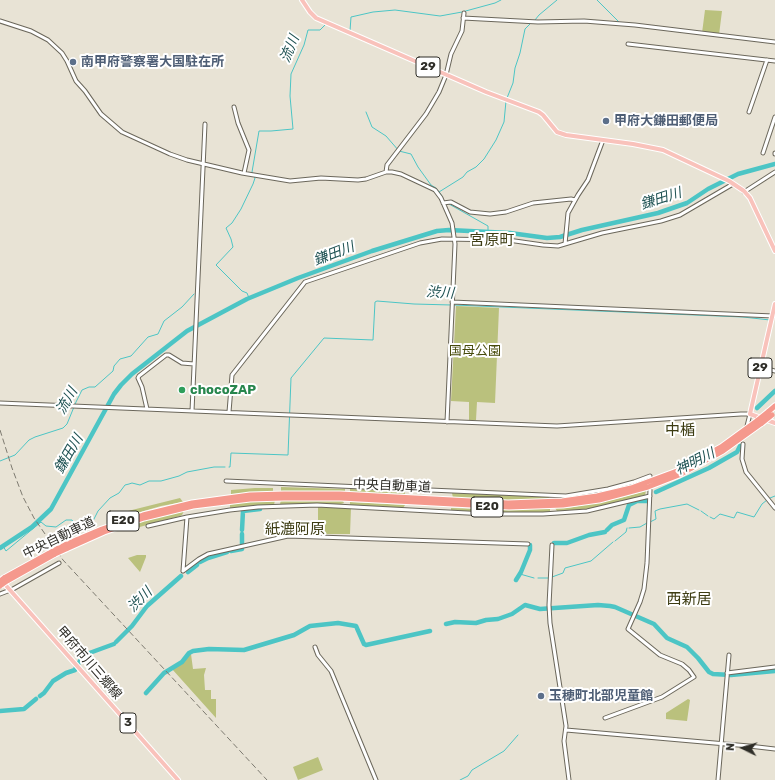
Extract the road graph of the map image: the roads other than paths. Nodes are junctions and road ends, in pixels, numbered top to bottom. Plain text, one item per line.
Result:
1 (302, 0) edge
2 (464, 13) dead end
3 (463, 18) junction
4 (0, 21) edge
5 (775, 42) edge
6 (628, 44) dead end
7 (767, 60) junction
8 (775, 60) edge
9 (446, 75) junction
10 (234, 107) dead end
11 (749, 112) dead end
12 (775, 117) edge
13 (205, 124) dead end
14 (603, 140) junction
15 (764, 153) dead end
16 (204, 163) junction
17 (386, 172) junction
18 (775, 172) edge
19 (244, 173) junction
20 (731, 182) junction
21 (744, 192) junction
22 (575, 200) junction
23 (443, 204) junction
24 (454, 237) junction
25 (565, 244) junction
26 (775, 251) edge
27 (452, 304) junction
28 (775, 304) edge
29 (772, 318) junction
30 (194, 364) junction
31 (761, 367) junction
32 (775, 371) edge
33 (0, 403) edge
34 (775, 406) edge
35 (147, 409) junction
36 (192, 411) junction
37 (230, 412) junction
38 (772, 413) edge
39 (750, 414) junction
40 (447, 422) junction
41 (775, 423) edge
42 (747, 426) dead end
43 (743, 444) dead end
44 (650, 479) dead end
45 (226, 481) dead end
46 (650, 490) dead end
47 (650, 496) junction
48 (775, 508) edge
49 (187, 517) junction
50 (148, 526) dead end
51 (528, 544) dead end
52 (552, 545) dead end
53 (59, 563) dead end
54 (3, 580) edge
55 (0, 586) edge
56 (10, 590) junction
57 (0, 594) edge
58 (315, 647) dead end
59 (729, 655) dead end
60 (775, 667) edge
61 (727, 675) junction
62 (604, 718) dead end
63 (566, 730) junction
64 (721, 744) junction
65 (775, 749) edge
66 (178, 780) edge
67 (376, 780) edge
68 (569, 780) edge
69 (718, 780) edge

1 - 9 main road, 29
2 - 3 street
3 - 5 street
3 - 9 street
4 - 16 street
6 - 7 street
7 - 8 street
7 - 11 street
9 - 14 main road, 29
9 - 17 street
10 - 19 street
12 - 15 street
13 - 16 street
14 - 20 main road, 29
14 - 22 street
16 - 19 street
16 - 30 street
17 - 19 street
17 - 23 street
18 - 21 street
20 - 21 main road, 29
20 - 25 street
21 - 26 main road, 29
22 - 23 street
22 - 25 street
23 - 24 street
24 - 25 street
24 - 27 street
24 - 37 street
27 - 29 street
27 - 40 street
28 - 29 main road, 29
29 - 31 main road, 29
30 - 35 street
30 - 36 street
31 - 32 street
31 - 39 main road, 29
33 - 35 street
34 - 38 highway, 中央自動車道 / E20
35 - 36 street
36 - 37 street
37 - 40 street
38 - 54 highway, 中央自動車道 / E20, bridge
39 - 40 street
39 - 41 main road
39 - 42 street
43 - 48 street
44 - 45 street
46 - 47 street
47 - 49 street
47 - 62 street
49 - 50 street
49 - 51 street
52 - 63 street
53 - 56 street
54 - 55 highway, 中央自動車道 / E20, bridge
54 - 56 main road, 甲府市川三郷線 / 3
56 - 57 street
56 - 66 main road, 甲府市川三郷線 / 3
58 - 67 street
59 - 61 street
60 - 61 street
61 - 64 street
63 - 64 street
63 - 68 street
64 - 65 street
64 - 69 street

